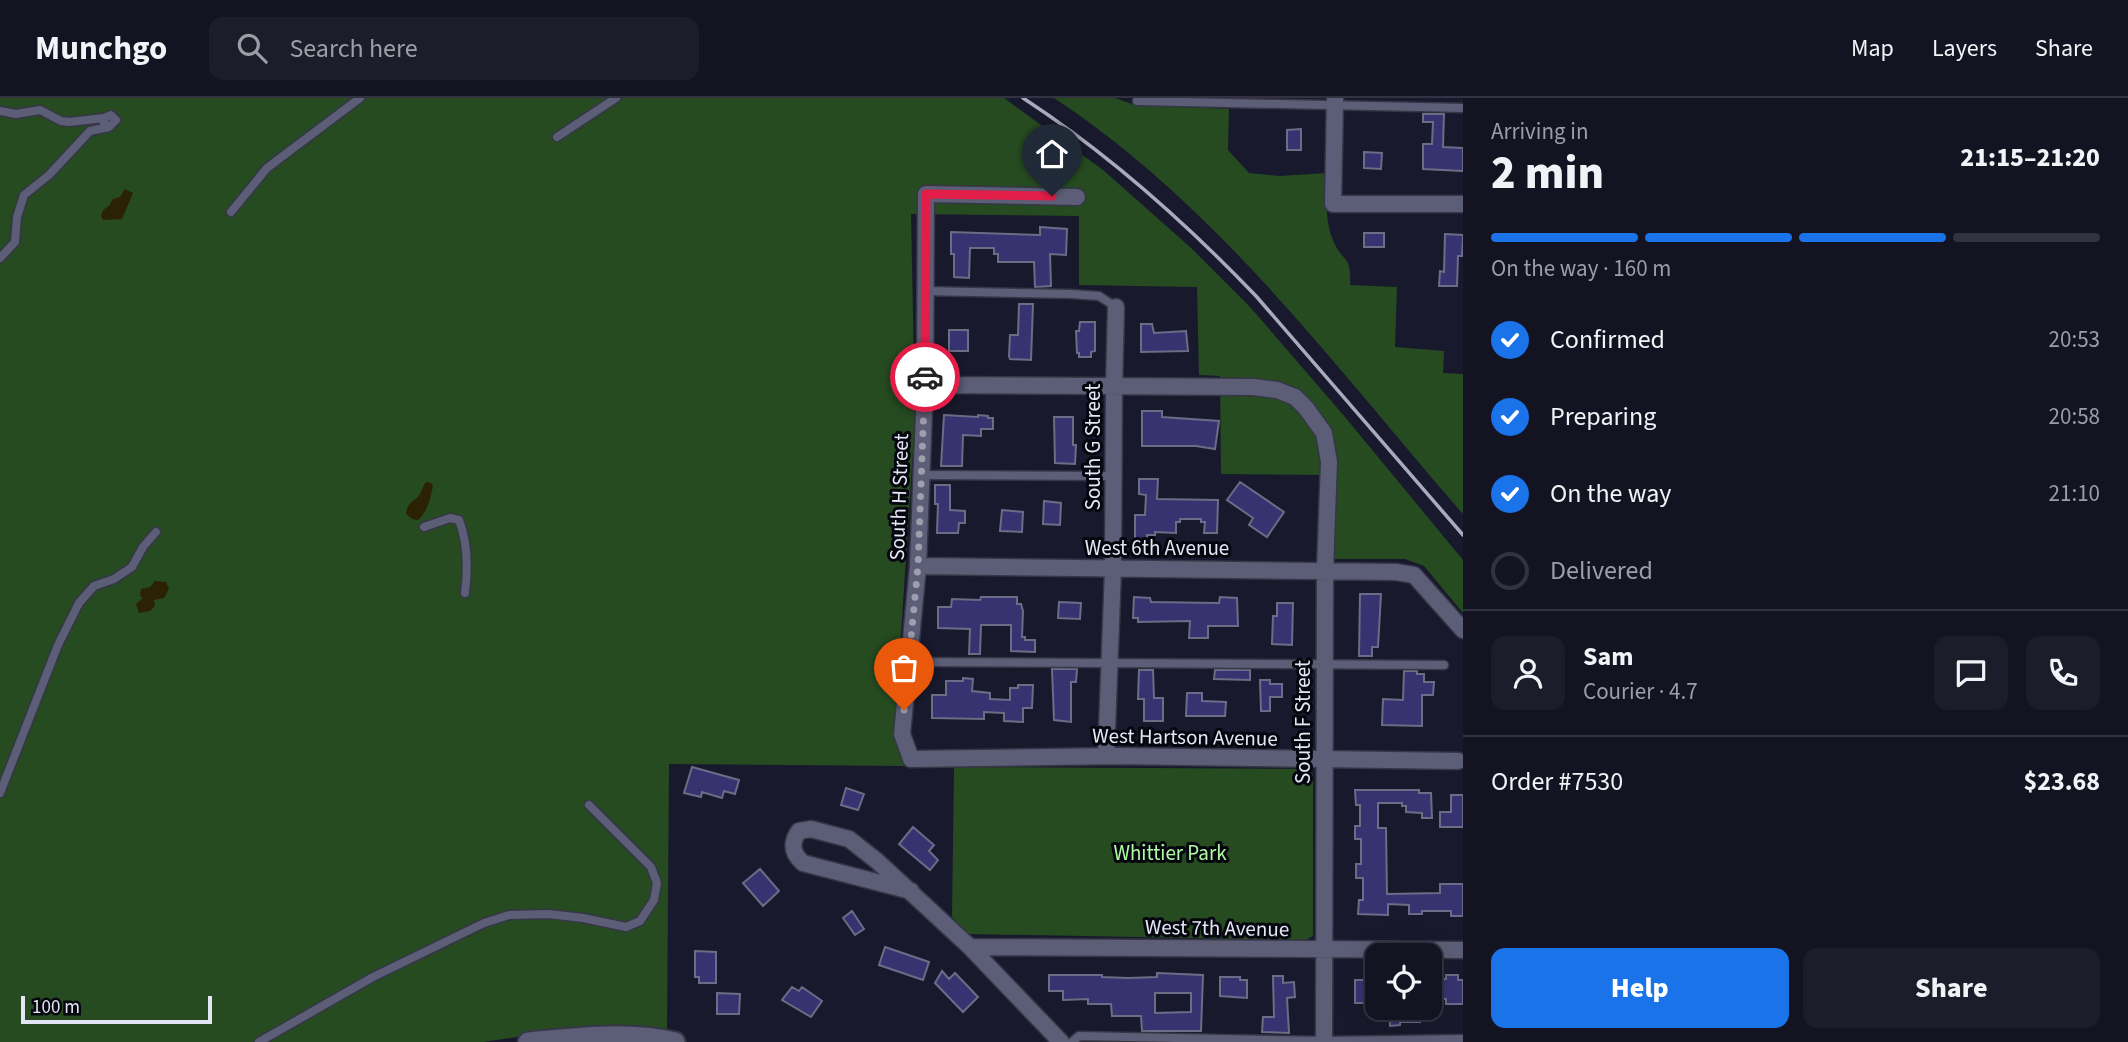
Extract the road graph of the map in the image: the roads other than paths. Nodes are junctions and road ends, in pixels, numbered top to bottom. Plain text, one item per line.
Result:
1 (360, 98) edge
2 (615, 98) edge
3 (1137, 101) dead end
4 (1335, 101) edge
5 (1463, 108) edge
6 (0, 111) edge
7 (557, 136) dead end
8 (1077, 197) dead end
9 (1463, 204) edge
10 (231, 212) dead end
11 (0, 258) edge
12 (924, 291) junction
13 (1116, 307) joint
14 (925, 385) junction
15 (1114, 388) junction
16 (922, 475) junction
17 (1113, 476) junction
18 (424, 527) dead end
19 (156, 532) dead end
20 (918, 566) junction
21 (1113, 569) junction
22 (1325, 571) junction
23 (465, 593) dead end
24 (1463, 629) edge
25 (909, 662) junction
26 (1110, 662) junction
27 (1325, 664) junction
28 (1444, 665) dead end
29 (1106, 756) junction
30 (911, 759) joint
31 (1324, 760) junction
32 (1458, 761) dead end
33 (0, 793) edge
34 (589, 805) dead end
35 (911, 891) junction
36 (970, 947) junction
37 (1324, 950) junction
38 (1463, 950) edge
39 (1463, 1040) edge
40 (1324, 1041) edge
41 (259, 1042) edge
42 (528, 1042) edge
43 (675, 1042) edge
44 (1061, 1042) edge
45 (1072, 1042) edge

1 - 10 lane
2 - 7 lane
3 - 4 lane
4 - 5 lane
4 - 9 street
6 - 11 lane
8 - 12 street, South H Street
12 - 13 lane
12 - 14 street, South H Street
13 - 15 street, South G Street
14 - 15 street
14 - 16 street, South H Street
15 - 17 street, South G Street
15 - 22 street, South F Street
16 - 17 lane
16 - 20 street, South H Street
17 - 21 street, South G Street
18 - 23 lane
19 - 33 lane
20 - 21 street, West 6th Avenue
20 - 25 street, South H Street
21 - 22 street, West 6th Avenue
21 - 26 street, South G Street
22 - 24 street, West 6th Avenue
22 - 27 street, South F Street
25 - 26 lane
25 - 30 street, South H Street
26 - 27 lane
26 - 29 street, South G Street
27 - 28 lane
27 - 31 street, South F Street
29 - 30 street, West Hartson Avenue
29 - 31 street, West Hartson Avenue
31 - 32 street, West Hartson Avenue
31 - 37 street, South F Street
34 - 41 lane
35 - 35 street
35 - 36 street
36 - 37 street, West 7th Avenue
36 - 44 street
37 - 38 street, West 7th Avenue
37 - 40 street, South F Street
39 - 40 lane
40 - 45 lane
42 - 43 street

